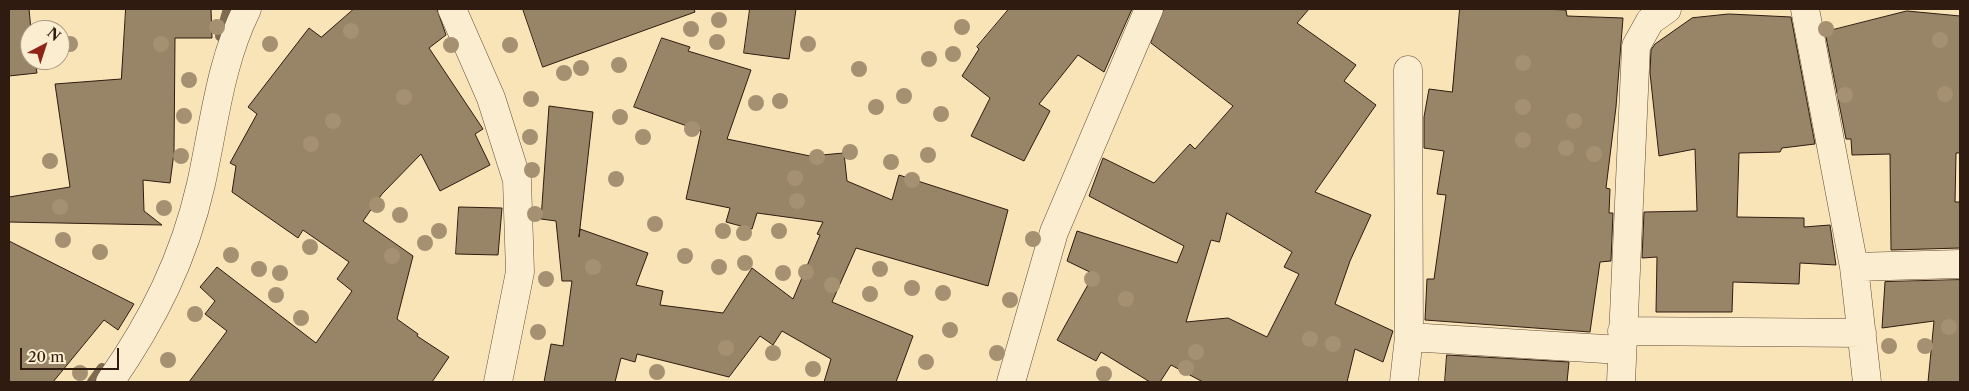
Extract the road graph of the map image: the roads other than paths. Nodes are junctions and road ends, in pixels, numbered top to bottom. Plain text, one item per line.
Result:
1 (248, 9) edge
2 (452, 9) edge
3 (1149, 9) edge
4 (1667, 9) edge
5 (1805, 9) edge
6 (1408, 70) dead end
7 (1960, 264) edge
8 (1854, 267) junction
9 (1862, 333) junction
10 (1409, 336) junction
11 (1622, 341) junction
12 (110, 382) edge
13 (498, 382) edge
14 (1011, 382) edge
15 (1404, 382) edge
16 (1621, 382) edge
17 (1867, 382) edge

1 - 12 street
2 - 13 street
3 - 14 street
4 - 11 street
5 - 8 street
6 - 10 street
7 - 8 street
8 - 9 street
9 - 11 street
9 - 17 street
10 - 11 street
10 - 15 street
11 - 16 street

